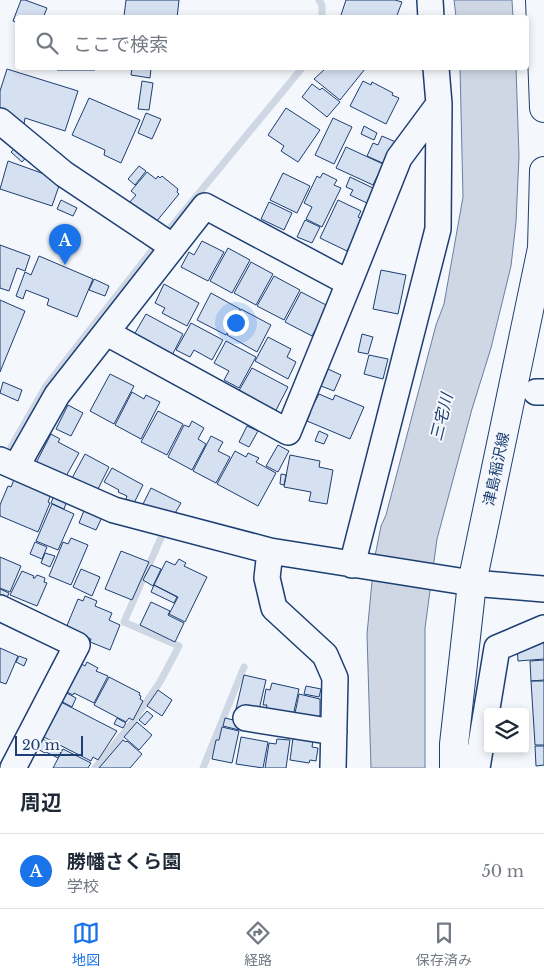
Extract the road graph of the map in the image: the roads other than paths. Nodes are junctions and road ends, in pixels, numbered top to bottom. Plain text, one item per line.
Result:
1 (430, 0) edge
2 (540, 0) edge
3 (431, 15) edge
4 (436, 70) edge
5 (439, 104) junction
6 (544, 108) edge
7 (0, 121) edge
8 (544, 171) edge
9 (165, 241) junction
10 (348, 283) junction
11 (107, 333) junction
12 (6, 467) edge
13 (270, 551) junction
14 (358, 566) junction
15 (472, 583) junction
16 (544, 589) edge
17 (0, 608) edge
18 (544, 628) edge
19 (246, 718) dead end
20 (334, 732) junction
21 (13, 768) edge
22 (333, 768) edge
23 (454, 768) edge
24 (477, 768) edge

1 - 3 street
2 - 6 main road
4 - 5 street
5 - 10 street
5 - 14 street
7 - 9 street
8 - 15 main road, 津島稲沢線
9 - 10 street
9 - 11 street
10 - 11 street
11 - 12 street
12 - 13 street
13 - 14 street
13 - 20 street
14 - 15 street
15 - 16 street
15 - 23 main road, 津島稲沢線
17 - 21 street
18 - 24 street
19 - 20 street
20 - 22 street

